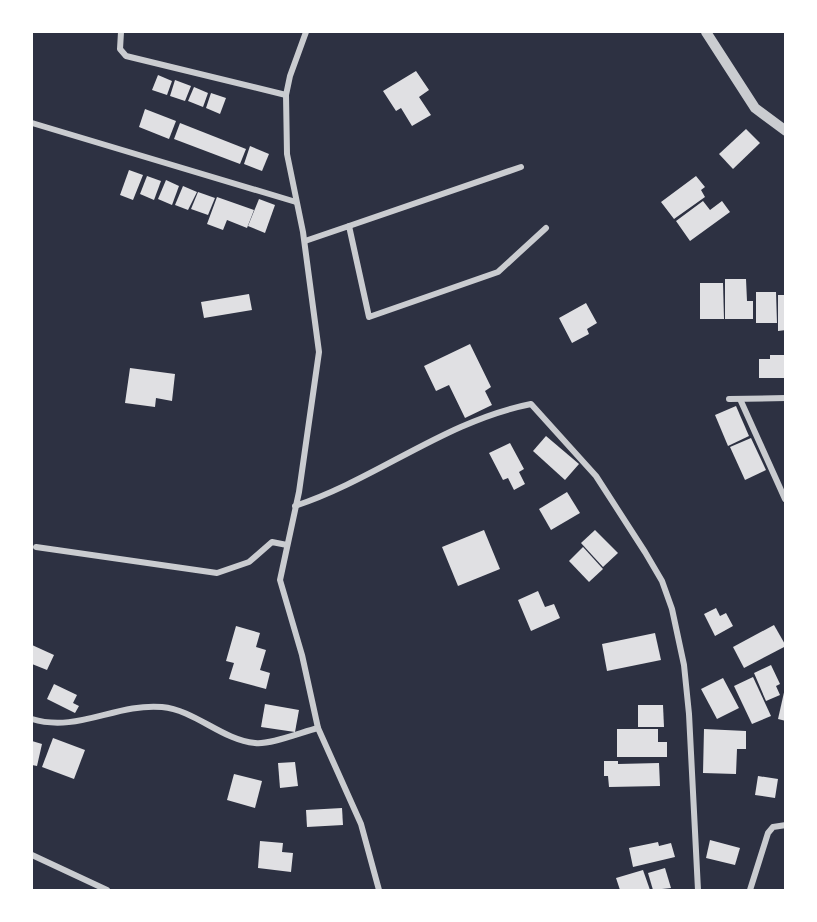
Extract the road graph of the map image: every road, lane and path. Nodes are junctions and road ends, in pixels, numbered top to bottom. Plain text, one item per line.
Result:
1 (122, 32) edge
2 (306, 32) edge
3 (706, 32) edge
4 (286, 95) junction
5 (32, 123) edge
6 (786, 131) edge
7 (521, 167) dead end
8 (296, 202) junction
9 (349, 226) junction
10 (546, 228) dead end
11 (305, 241) junction
12 (786, 398) edge
13 (729, 399) dead end
14 (740, 399) junction
15 (785, 498) edge
16 (295, 506) junction
17 (287, 545) junction
18 (36, 547) dead end
19 (32, 719) edge
20 (318, 728) junction
21 (786, 825) edge
22 (32, 855) edge
23 (107, 891) edge
24 (379, 891) edge
25 (699, 891) edge
26 (750, 891) edge

1 - 4 street
2 - 4 street
3 - 6 street
4 - 8 street
5 - 8 street
7 - 9 street
8 - 11 street
9 - 10 street
9 - 11 street
11 - 16 street
12 - 14 street
13 - 14 street
14 - 15 street
16 - 17 street
16 - 25 street
17 - 18 street
17 - 20 street
19 - 20 street
20 - 24 street
21 - 26 street
22 - 23 street

